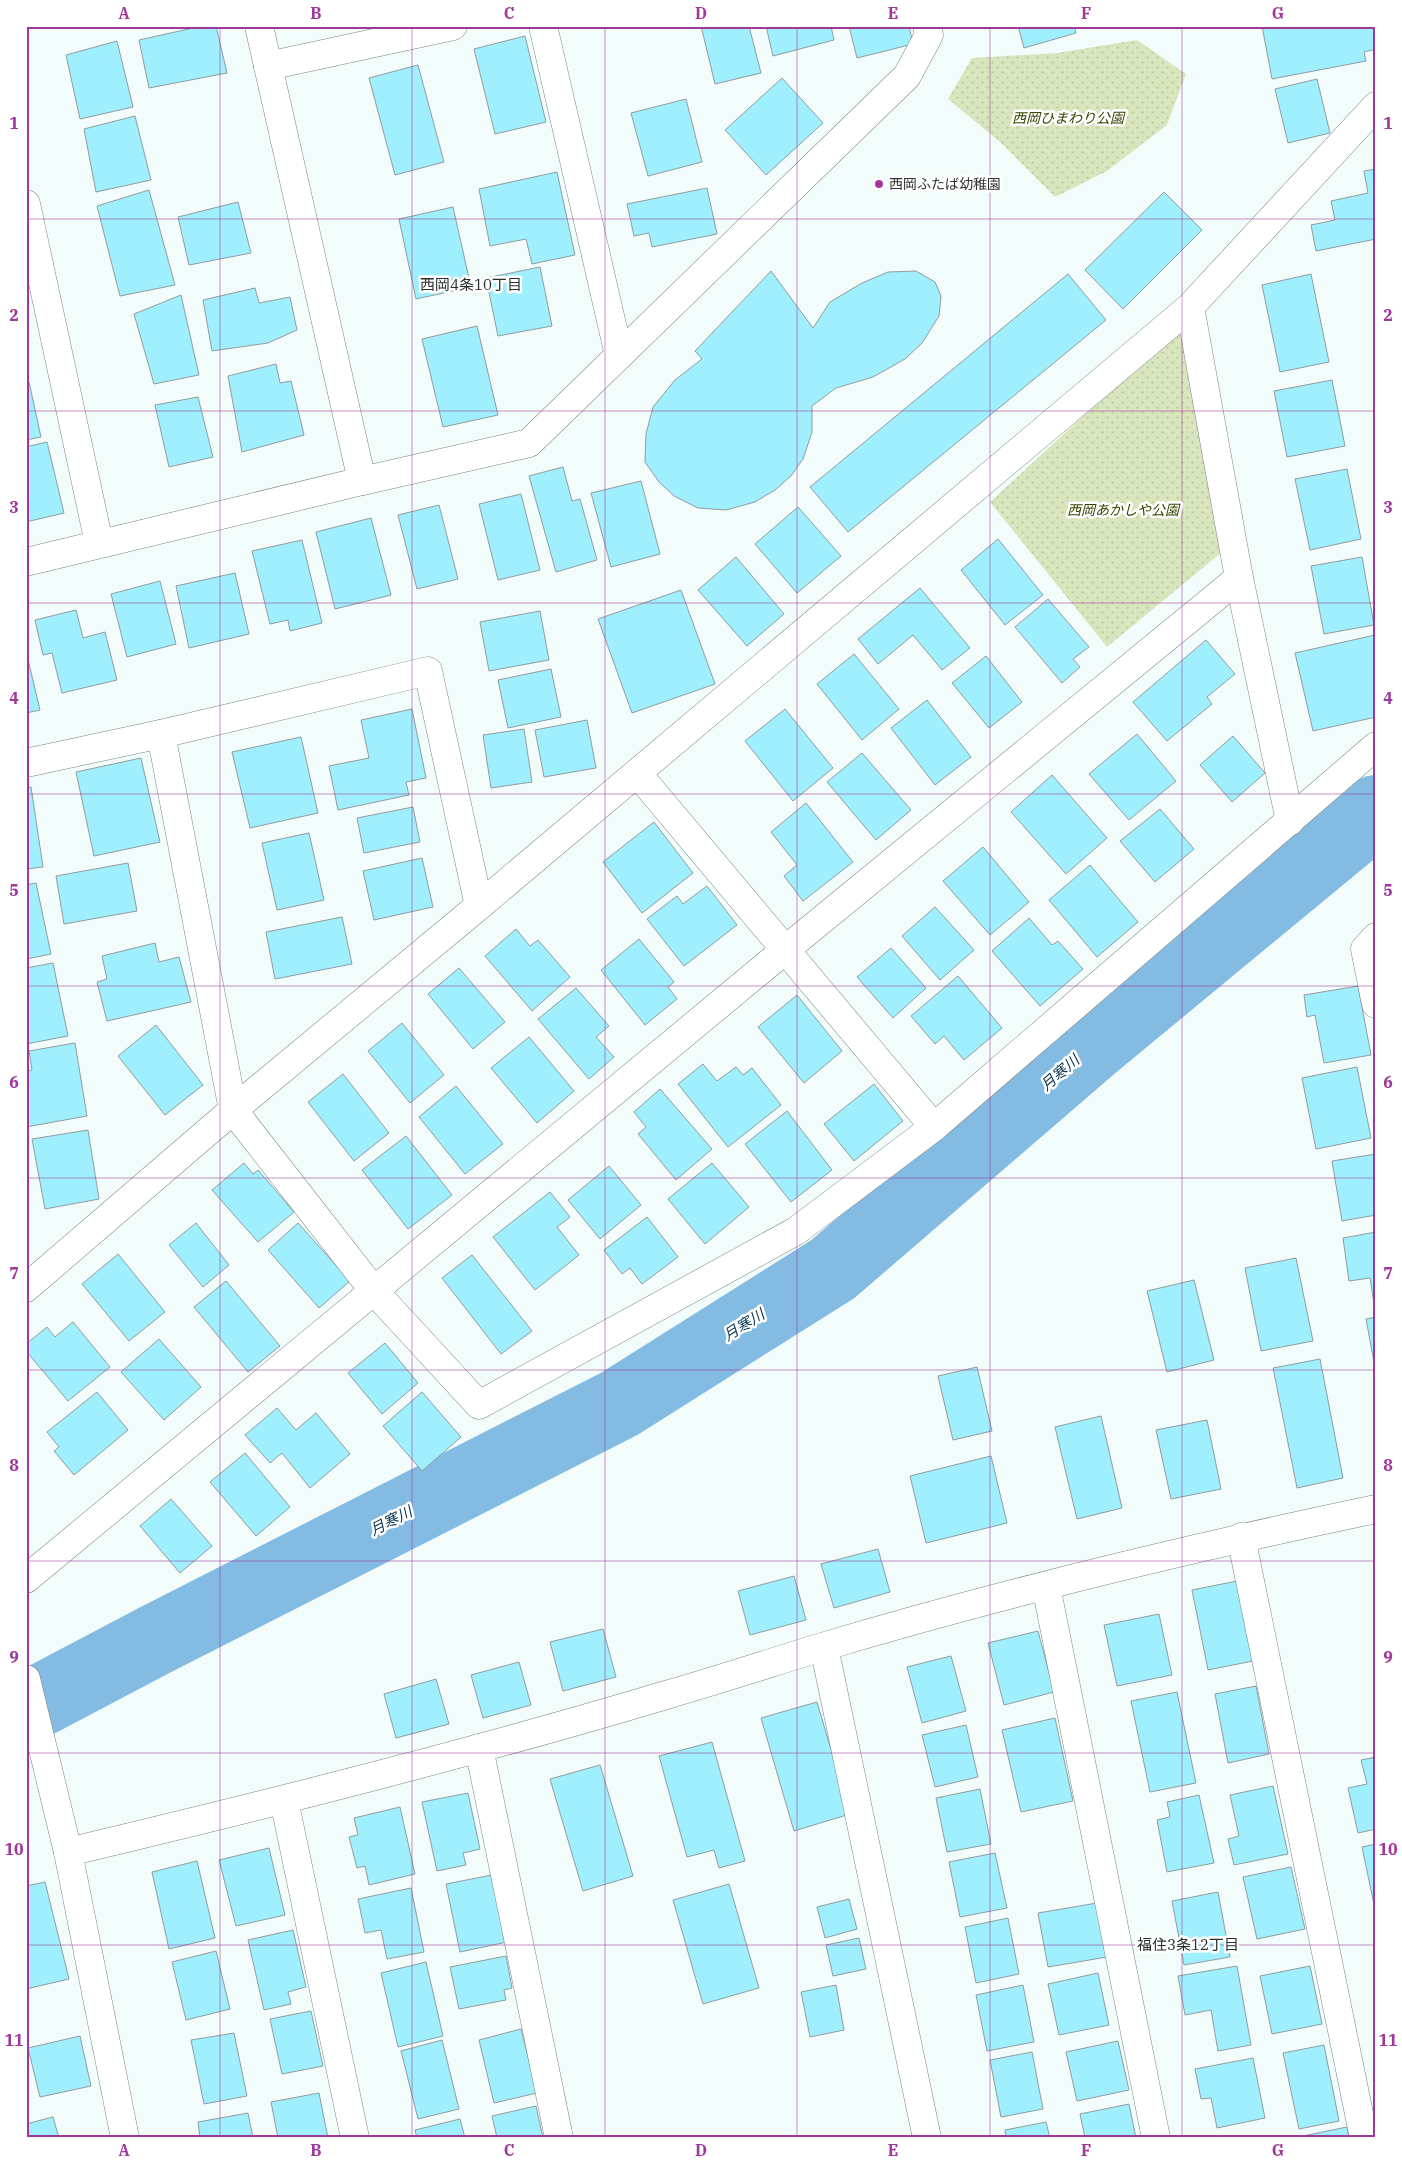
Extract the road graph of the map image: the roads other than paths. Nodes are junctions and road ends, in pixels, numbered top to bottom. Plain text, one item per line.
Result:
1 (259, 26) edge
2 (453, 26) edge
3 (543, 26) edge
4 (927, 26) edge
5 (268, 66) junction
6 (1376, 106) edge
7 (26, 204) edge
8 (1190, 307) junction
9 (619, 355) junction
10 (362, 481) junction
11 (99, 543) junction
12 (26, 562) edge
13 (1239, 578) junction
14 (161, 734) junction
15 (1376, 746) edge
16 (26, 762) edge
17 (636, 773) junction
18 (1290, 821) junction
19 (478, 906) junction
20 (1376, 937) edge
21 (784, 950) junction
22 (1376, 1004) edge
23 (233, 1110) junction
24 (934, 1128) junction
25 (26, 1288) edge
26 (374, 1291) junction
27 (1376, 1509) edge
28 (1241, 1537) junction
29 (26, 1579) edge
30 (1046, 1586) junction
31 (824, 1647) junction
32 (26, 1679) edge
33 (479, 1748) junction
34 (284, 1800) junction
35 (68, 1852) junction
36 (125, 2138) edge
37 (355, 2138) edge
38 (559, 2138) edge
39 (927, 2138) edge
40 (1156, 2138) edge
41 (1364, 2138) edge

1 - 5 street
2 - 5 street
3 - 9 street
4 - 9 street
5 - 10 street
6 - 8 street
7 - 11 street
8 - 13 street
8 - 17 street
9 - 10 street
10 - 11 street
11 - 12 street
13 - 18 street
13 - 21 street
14 - 16 street
14 - 19 street
14 - 23 street
15 - 18 street
17 - 19 street
17 - 21 street
18 - 24 street
19 - 23 street
20 - 22 street
21 - 24 street
21 - 26 street
23 - 25 street
23 - 26 street
24 - 26 street
26 - 29 street
27 - 28 street
28 - 30 street
28 - 41 street
30 - 31 street
30 - 40 street
31 - 33 street
31 - 39 street
32 - 35 street
33 - 34 street
33 - 38 street
34 - 35 street
34 - 37 street
35 - 36 street

